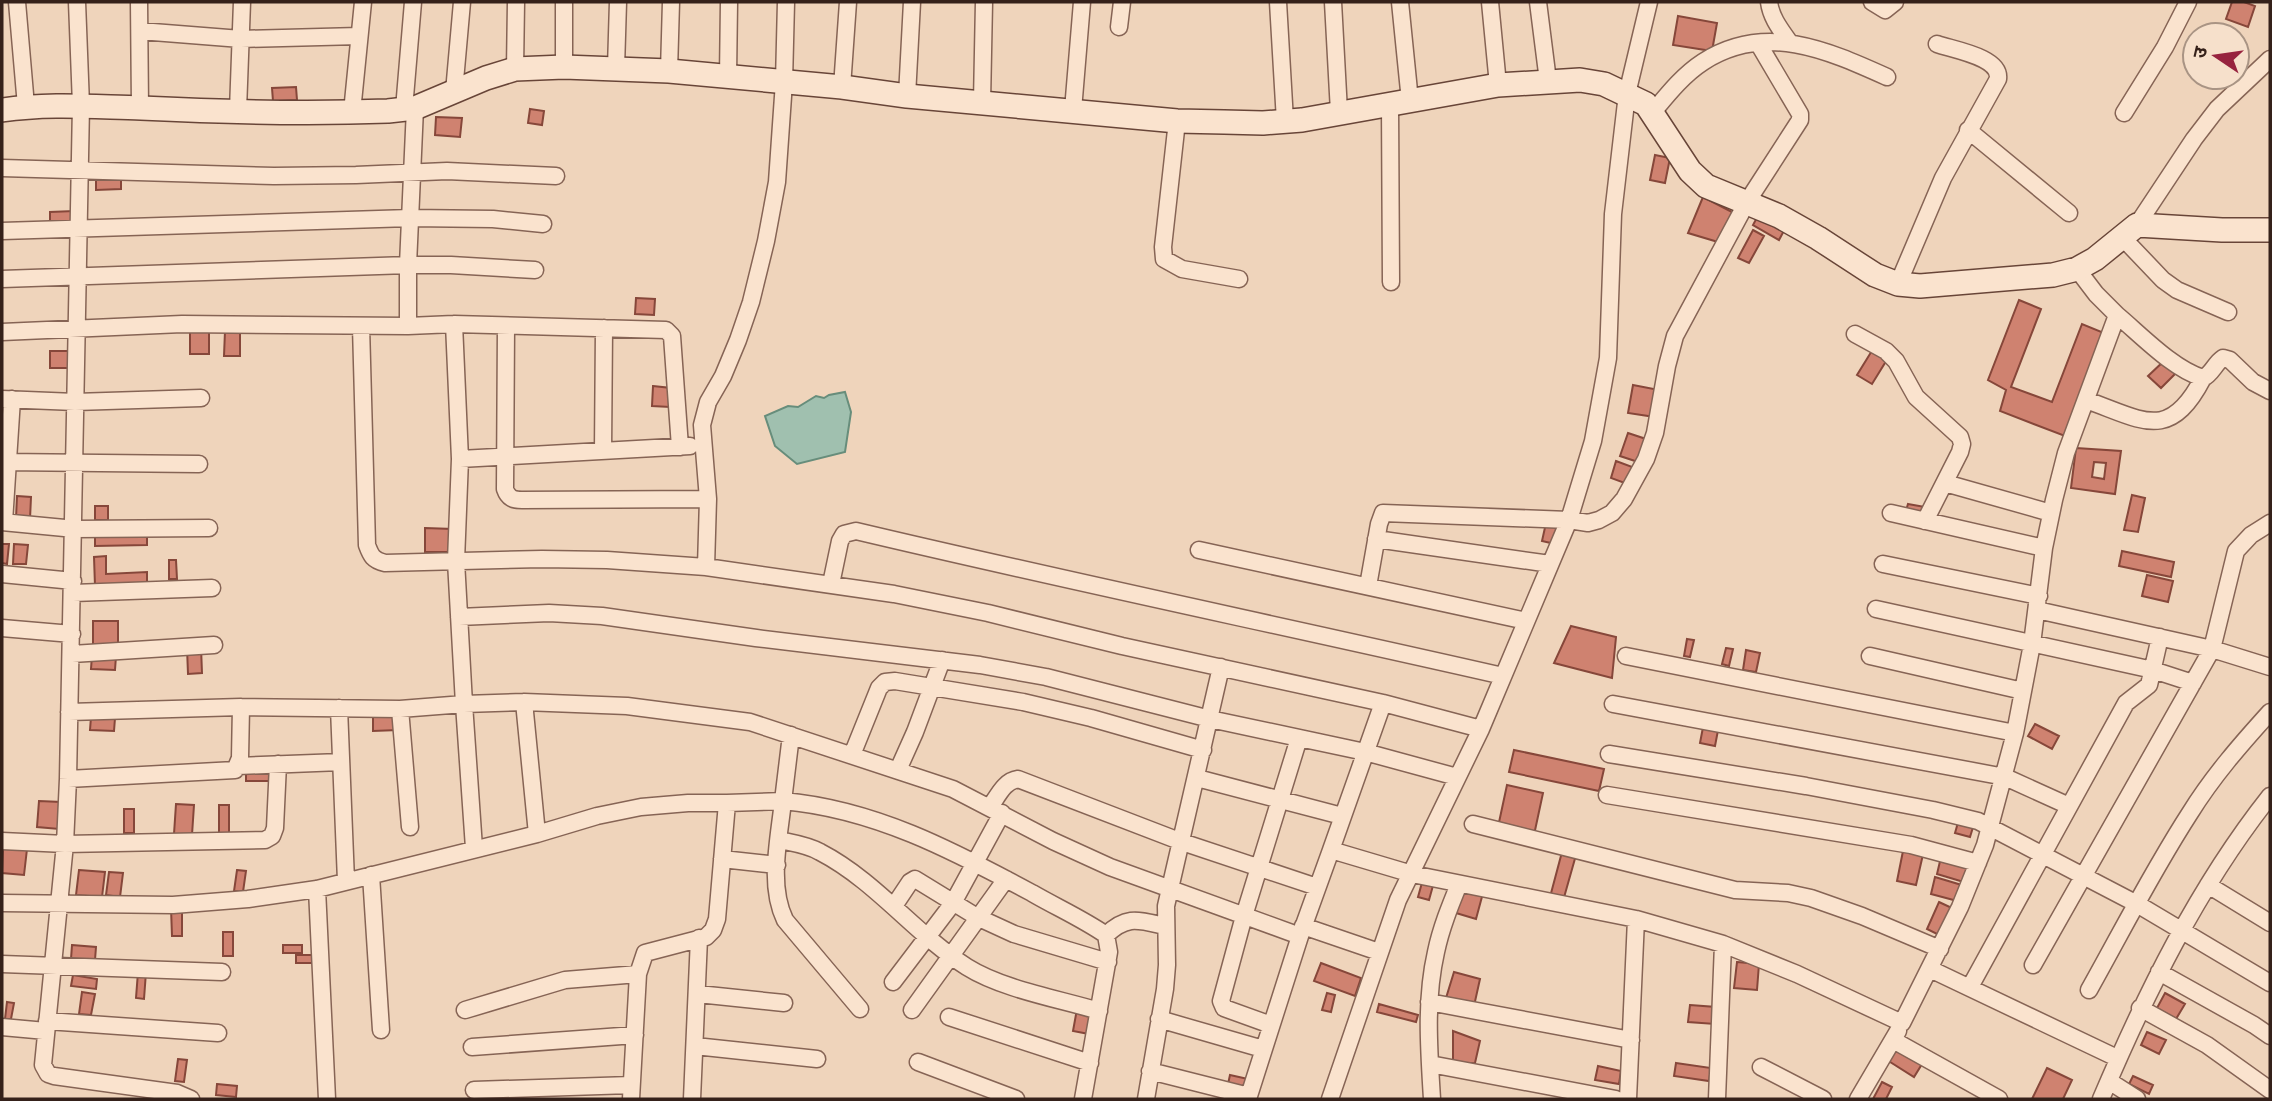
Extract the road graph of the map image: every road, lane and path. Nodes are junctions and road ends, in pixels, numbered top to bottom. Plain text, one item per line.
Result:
1 (17, 2) edge
2 (77, 2) edge
3 (139, 2) edge
4 (242, 2) edge
5 (363, 2) edge
6 (413, 2) edge
7 (461, 2) edge
8 (516, 2) edge
9 (565, 2) edge
10 (618, 2) edge
11 (671, 2) edge
12 (729, 2) edge
13 (786, 2) edge
14 (848, 2) edge
15 (912, 2) edge
16 (984, 2) edge
17 (1082, 2) edge
18 (1122, 2) edge
19 (1278, 2) edge
20 (1332, 2) edge
21 (1400, 2) edge
22 (1490, 2) edge
23 (1538, 2) edge
24 (1649, 2) edge
25 (1769, 2) edge
26 (1871, 2) edge
27 (1895, 2) edge
28 (2188, 2) edge
29 (1119, 27) dead end
30 (140, 31) junction
31 (359, 36) junction
32 (241, 39) junction
33 (1758, 43) junction
34 (1790, 43) junction
35 (1937, 44) dead end
36 (2270, 59) edge
37 (564, 67) junction
38 (615, 68) junction
39 (515, 69) junction
40 (669, 71) junction
41 (728, 77) junction
42 (1887, 77) dead end
43 (1548, 80) junction
44 (784, 82) junction
45 (1498, 85) junction
46 (842, 87) junction
47 (454, 92) junction
48 (907, 96) junction
49 (982, 102) junction
50 (1641, 102) junction
51 (1400, 103) junction
52 (82, 105) junction
53 (26, 106) junction
54 (140, 108) junction
55 (409, 108) junction
56 (2, 110) edge
57 (238, 110) junction
58 (1073, 110) junction
59 (352, 112) junction
60 (1339, 112) junction
61 (2124, 113) dead end
62 (1177, 121) junction
63 (1285, 121) junction
64 (1968, 130) junction
65 (2, 168) edge
66 (80, 170) junction
67 (412, 173) junction
68 (556, 176) dead end
69 (1747, 202) junction
70 (2068, 213) dead end
71 (410, 218) junction
72 (543, 224) dead end
73 (79, 228) junction
74 (2270, 230) edge
75 (2, 231) edge
76 (2130, 231) junction
77 (408, 265) junction
78 (2077, 269) junction
79 (535, 270) dead end
80 (78, 277) junction
81 (2, 279) edge
82 (1239, 279) dead end
83 (1391, 282) dead end
84 (1898, 284) junction
85 (2228, 312) dead end
86 (2117, 315) junction
87 (454, 324) junction
88 (361, 326) junction
89 (408, 326) junction
90 (506, 326) junction
91 (604, 328) junction
92 (76, 329) junction
93 (2, 332) edge
94 (1855, 334) dead end
95 (2203, 378) junction
96 (2270, 391) edge
97 (201, 398) dead end
98 (7, 399) edge
99 (2086, 400) junction
100 (75, 402) junction
101 (703, 446) junction
102 (680, 447) junction
103 (603, 451) junction
104 (506, 457) junction
105 (460, 459) junction
106 (5, 462) edge
107 (76, 463) junction
108 (199, 464) dead end
109 (1945, 483) junction
110 (708, 499) junction
111 (1891, 513) dead end
112 (2051, 513) junction
113 (1926, 521) junction
114 (3, 522) edge
115 (1578, 522) junction
116 (2270, 523) edge
117 (209, 528) dead end
118 (75, 529) junction
119 (1376, 539) junction
120 (2044, 548) junction
121 (1199, 550) dead end
122 (456, 561) junction
123 (1550, 564) junction
124 (1883, 564) dead end
125 (706, 567) junction
126 (2, 573) edge
127 (831, 584) junction
128 (1368, 586) junction
129 (73, 587) junction
130 (212, 588) dead end
131 (2038, 603) junction
132 (1876, 609) dead end
133 (459, 617) junction
134 (1526, 621) junction
135 (2, 628) edge
136 (72, 634) junction
137 (2160, 637) junction
138 (2032, 644) junction
139 (215, 645) dead end
140 (2213, 649) junction
141 (72, 654) junction
142 (1626, 656) dead end
143 (1870, 656) dead end
144 (942, 660) junction
145 (1221, 667) junction
146 (2270, 667) edge
147 (2153, 670) junction
148 (1503, 676) junction
149 (2193, 683) junction
150 (932, 686) junction
151 (2023, 691) junction
152 (524, 702) junction
153 (1383, 703) junction
154 (464, 704) junction
155 (1613, 704) dead end
156 (241, 707) junction
157 (339, 708) junction
158 (400, 709) junction
159 (69, 712) junction
160 (2270, 712) edge
161 (1210, 719) junction
162 (1481, 729) junction
163 (2015, 733) junction
164 (791, 734) junction
165 (1299, 738) junction
166 (1203, 750) junction
167 (1365, 752) junction
168 (1609, 754) dead end
169 (852, 755) junction
170 (341, 762) junction
171 (278, 764) junction
172 (238, 766) junction
173 (898, 770) junction
174 (1457, 777) junction
175 (2005, 777) junction
176 (1197, 778) junction
177 (68, 779) junction
178 (1607, 795) dead end
179 (2270, 796) edge
180 (1279, 799) junction
181 (783, 801) junction
182 (727, 803) junction
183 (2069, 806) junction
184 (996, 810) junction
185 (1342, 816) junction
186 (1473, 824) dead end
187 (410, 827) dead end
188 (1989, 827) junction
189 (537, 834) junction
190 (779, 840) junction
191 (2, 841) edge
192 (1182, 842) junction
193 (65, 844) junction
194 (474, 848) junction
195 (1331, 850) junction
196 (2042, 855) junction
197 (722, 859) junction
198 (1979, 863) junction
199 (976, 864) junction
200 (778, 865) junction
201 (1259, 868) junction
202 (1412, 874) junction
203 (371, 875) junction
204 (2084, 878) junction
205 (1006, 879) junction
206 (346, 881) junction
207 (1454, 883) junction
208 (2208, 885) junction
209 (1317, 887) junction
210 (317, 889) junction
211 (1170, 890) junction
212 (2, 903) edge
213 (953, 903) junction
214 (57, 904) junction
215 (2137, 904) junction
216 (894, 906) junction
217 (1244, 916) junction
218 (978, 917) junction
219 (1636, 919) junction
220 (2270, 923) edge
221 (1165, 926) junction
222 (1301, 931) junction
223 (2181, 932) junction
224 (1106, 935) junction
225 (929, 937) junction
226 (699, 938) junction
227 (1723, 944) junction
228 (1940, 949) junction
229 (1379, 952) junction
230 (950, 955) junction
231 (1108, 962) junction
232 (2, 964) edge
233 (53, 965) junction
234 (2033, 965) dead end
235 (1930, 969) junction
236 (222, 972) dead end
237 (2160, 972) junction
238 (638, 974) junction
239 (892, 982) dead end
240 (2270, 983) edge
241 (1970, 988) junction
242 (2090, 990) dead end
243 (698, 994) junction
244 (1429, 1002) junction
245 (784, 1003) dead end
246 (2140, 1008) junction
247 (860, 1009) dead end
248 (466, 1010) dead end
249 (912, 1010) dead end
250 (1099, 1011) junction
251 (949, 1017) dead end
252 (1160, 1019) junction
253 (1902, 1023) junction
254 (1271, 1025) junction
255 (46, 1026) junction
256 (2, 1027) edge
257 (381, 1030) dead end
258 (218, 1033) dead end
259 (635, 1035) junction
260 (2270, 1036) edge
261 (1631, 1040) junction
262 (1893, 1040) junction
263 (695, 1046) junction
264 (472, 1047) dead end
265 (1263, 1049) junction
266 (2117, 1058) junction
267 (817, 1059) dead end
268 (918, 1062) dead end
269 (1090, 1063) junction
270 (1430, 1064) junction
271 (1761, 1067) dead end
272 (1150, 1072) junction
273 (2109, 1081) junction
274 (474, 1090) dead end
275 (2270, 1090) edge
276 (631, 1092) edge
277 (1248, 1097) edge
278 (191, 1099) edge
279 (327, 1099) edge
280 (692, 1099) edge
281 (1016, 1099) edge
282 (1083, 1099) edge
283 (1146, 1099) edge
284 (1330, 1099) edge
285 (1432, 1099) edge
286 (1616, 1099) edge
287 (1628, 1099) edge
288 (1717, 1099) edge
289 (1823, 1099) edge
290 (1858, 1099) edge
291 (1999, 1099) edge
292 (2101, 1099) edge
293 (2137, 1099) edge

1 - 53 street
2 - 52 street
3 - 30 street
4 - 32 street
5 - 31 street
6 - 55 street
7 - 47 street
8 - 39 street
9 - 37 street
10 - 38 street
11 - 40 street
12 - 41 street
13 - 44 street
14 - 46 street
15 - 48 street
16 - 49 street
17 - 58 street
18 - 29 street
19 - 63 street
20 - 60 street
21 - 51 street
22 - 45 street
23 - 43 street
24 - 50 street
25 - 34 street
26 - 27 street
28 - 61 street
30 - 32 street
30 - 54 street
31 - 32 street
31 - 59 street
32 - 57 street
33 - 34 street
33 - 50 street
33 - 69 street
34 - 42 street
35 - 64 street
36 - 76 street
37 - 38 street
37 - 39 street
38 - 40 street
39 - 47 street
40 - 41 street
41 - 44 street
43 - 45 street
43 - 50 street
44 - 46 street
44 - 101 street
45 - 51 street
46 - 48 street
47 - 55 street
48 - 49 street
49 - 58 street
50 - 69 street
50 - 115 street
51 - 60 street
51 - 83 street
52 - 53 street
52 - 54 street
52 - 66 street
53 - 56 street
54 - 57 street
55 - 59 street
55 - 67 street
57 - 59 street
58 - 62 street
60 - 63 street
62 - 63 street
62 - 82 street
64 - 70 street
64 - 84 street
65 - 66 street
66 - 67 street
66 - 73 street
67 - 68 street
67 - 71 street
69 - 84 street
69 - 115 street
71 - 72 street
71 - 73 street
71 - 77 street
73 - 75 street
73 - 80 street
74 - 76 street
76 - 78 street
76 - 85 street
77 - 79 street
77 - 80 street
77 - 89 street
78 - 84 street
78 - 86 street
80 - 81 street
80 - 92 street
86 - 95 street
86 - 99 street
87 - 89 street
87 - 90 street
87 - 105 street
88 - 89 street
88 - 92 street
88 - 122 street
90 - 91 street
90 - 104 street
91 - 102 street
91 - 103 street
92 - 93 street
92 - 100 street
94 - 109 street
95 - 96 street
95 - 99 street
97 - 100 street
98 - 100 street
98 - 106 street
99 - 112 street
100 - 107 street
101 - 102 street
101 - 110 street
102 - 103 street
103 - 104 street
104 - 105 street
104 - 110 street
105 - 122 street
106 - 107 street
106 - 114 street
107 - 108 street
107 - 118 street
109 - 112 street
109 - 113 street
110 - 125 street
111 - 113 street
112 - 120 street
113 - 120 street
114 - 118 street
115 - 119 street
115 - 123 street
116 - 140 street
117 - 118 street
118 - 129 street
119 - 123 street
119 - 128 street
120 - 131 street
121 - 128 street
122 - 125 street
122 - 133 street
123 - 134 street
124 - 131 street
125 - 127 street
126 - 129 street
127 - 145 street
127 - 148 street
128 - 134 street
129 - 130 street
129 - 136 street
131 - 137 street
131 - 138 street
132 - 138 street
133 - 144 street
133 - 154 street
134 - 148 street
135 - 136 street
136 - 141 street
137 - 140 street
137 - 147 street
138 - 147 street
138 - 151 street
139 - 141 street
140 - 146 street
140 - 149 street
141 - 159 street
142 - 163 street
143 - 151 street
144 - 150 street
144 - 161 street
145 - 153 street
145 - 161 street
147 - 149 street
147 - 183 street
148 - 162 street
149 - 204 street
150 - 166 street
150 - 169 street
150 - 173 street
151 - 163 street
152 - 154 street
152 - 164 street
152 - 189 street
153 - 162 street
153 - 167 street
154 - 158 street
154 - 194 street
155 - 175 street
156 - 157 street
156 - 159 street
156 - 172 street
157 - 158 street
157 - 170 street
158 - 187 street
159 - 177 street
160 - 215 street
161 - 165 street
161 - 166 street
162 - 174 street
163 - 175 street
164 - 169 street
164 - 181 street
165 - 167 street
165 - 180 street
166 - 176 street
167 - 174 street
167 - 185 street
168 - 188 street
169 - 173 street
170 - 171 street
170 - 206 street
171 - 172 street
171 - 193 street
172 - 177 street
173 - 184 street
174 - 202 street
175 - 183 street
175 - 188 street
176 - 180 street
176 - 192 street
177 - 193 street
178 - 198 street
179 - 208 street
180 - 185 street
180 - 201 street
181 - 182 street
181 - 190 street
181 - 199 street
182 - 189 street
182 - 197 street
183 - 196 street
184 - 192 street
184 - 199 street
184 - 211 street
185 - 195 street
186 - 228 street
188 - 196 street
188 - 198 street
189 - 194 street
190 - 200 street
190 - 216 street
191 - 193 street
192 - 201 street
192 - 211 street
193 - 214 street
194 - 203 street
195 - 202 street
195 - 209 street
196 - 204 street
196 - 241 street
197 - 200 street
197 - 226 street
198 - 228 street
199 - 205 street
199 - 213 street
200 - 247 street
201 - 209 street
201 - 217 street
202 - 207 street
202 - 229 street
203 - 206 street
203 - 257 street
204 - 215 street
204 - 234 street
205 - 218 street
205 - 224 street
206 - 210 street
207 - 219 street
207 - 244 street
208 - 220 street
208 - 223 street
209 - 222 street
210 - 214 street
210 - 279 street
211 - 217 street
211 - 221 street
212 - 214 street
213 - 216 street
213 - 218 street
213 - 225 street
214 - 233 street
215 - 223 street
215 - 242 street
216 - 225 street
217 - 222 street
217 - 254 street
218 - 230 street
218 - 231 street
219 - 227 street
219 - 261 street
221 - 224 street
221 - 252 street
222 - 229 street
222 - 254 street
223 - 237 street
223 - 240 street
224 - 231 street
225 - 230 street
225 - 239 street
226 - 238 street
226 - 243 street
227 - 253 street
227 - 288 street
228 - 235 street
229 - 284 street
230 - 249 street
230 - 250 street
231 - 250 street
232 - 233 street
233 - 236 street
233 - 255 street
235 - 241 street
235 - 253 street
237 - 246 street
237 - 260 street
238 - 248 street
238 - 259 street
241 - 266 street
243 - 245 street
243 - 263 street
244 - 261 street
244 - 270 street
246 - 266 street
246 - 275 street
250 - 269 street
251 - 269 street
252 - 265 street
252 - 272 street
253 - 262 street
254 - 265 street
255 - 256 street
255 - 258 street
255 - 278 street
259 - 264 street
259 - 276 street
261 - 287 street
262 - 290 street
262 - 291 street
263 - 267 street
263 - 280 street
265 - 277 street
266 - 273 street
268 - 281 street
269 - 282 street
270 - 285 street
270 - 286 street
271 - 289 street
272 - 277 street
272 - 283 street
273 - 292 street
273 - 293 street
274 - 276 street

